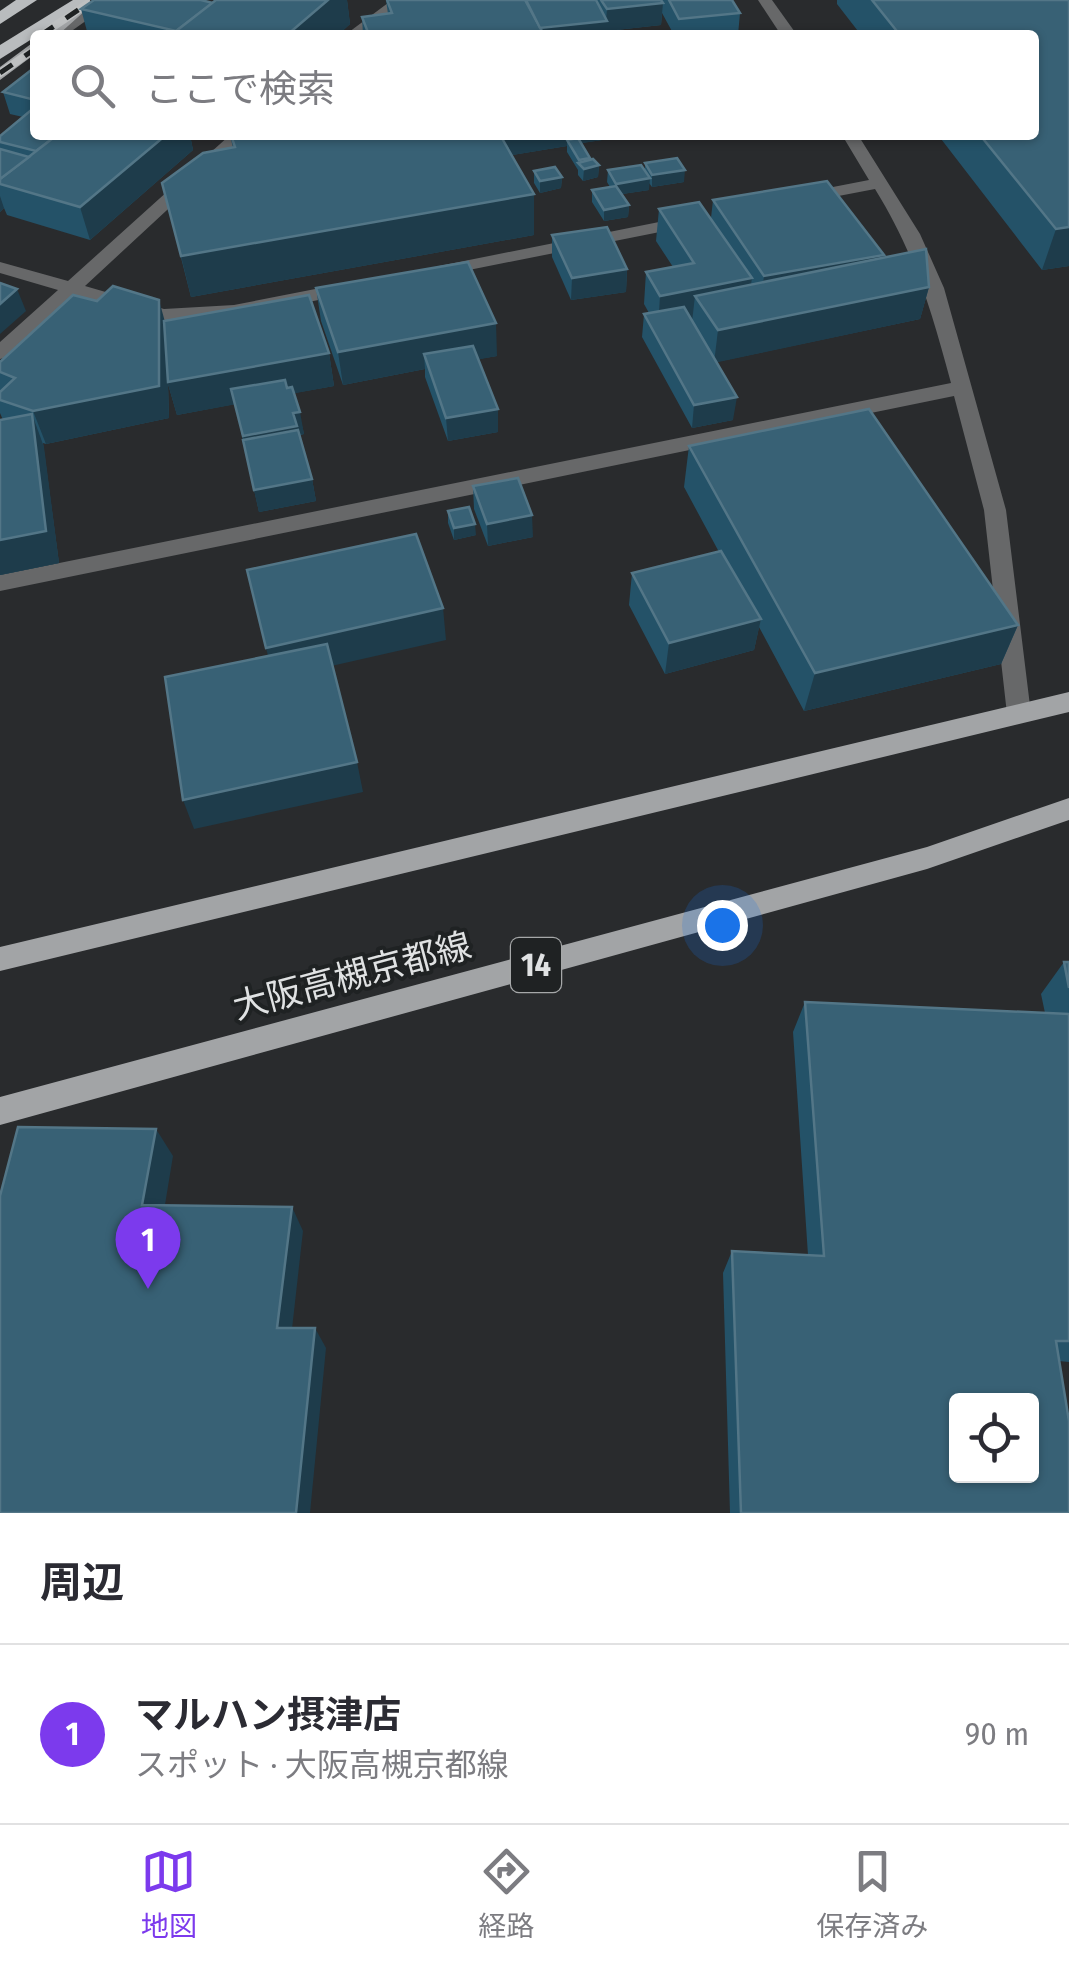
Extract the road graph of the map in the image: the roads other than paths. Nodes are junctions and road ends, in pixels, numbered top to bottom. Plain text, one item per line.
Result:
1 (28, 0) edge
2 (88, 0) edge
3 (108, 0) edge
4 (402, 0) edge
5 (764, 0) edge
6 (0, 19) edge
7 (47, 30) edge
8 (55, 30) edge
9 (63, 30) edge
10 (361, 30) edge
11 (785, 30) edge
12 (30, 42) edge
13 (8, 58) edge
14 (0, 75) edge
15 (234, 140) edge
16 (853, 140) edge
17 (880, 183) junction
18 (782, 202) edge
19 (704, 218) edge
20 (0, 267) edge
21 (410, 276) edge
22 (371, 284) edge
23 (71, 288) junction
24 (0, 354) edge
25 (960, 388) junction
26 (0, 583) edge
27 (1069, 702) edge
28 (1019, 714) junction
29 (1069, 809) edge
30 (0, 959) edge
31 (0, 1110) edge

1 - 6 highway
2 - 7 highway
2 - 8 main road
3 - 9 street
4 - 10 street
5 - 11 street
12 - 13 highway
13 - 14 main road
15 - 23 street
16 - 17 street
17 - 18 street
17 - 25 street
19 - 21 street
20 - 23 street
22 - 23 street
23 - 24 street
25 - 26 street
25 - 28 street
27 - 28 main road
28 - 30 main road
29 - 31 main road, 大阪高槻京都線 / 14

